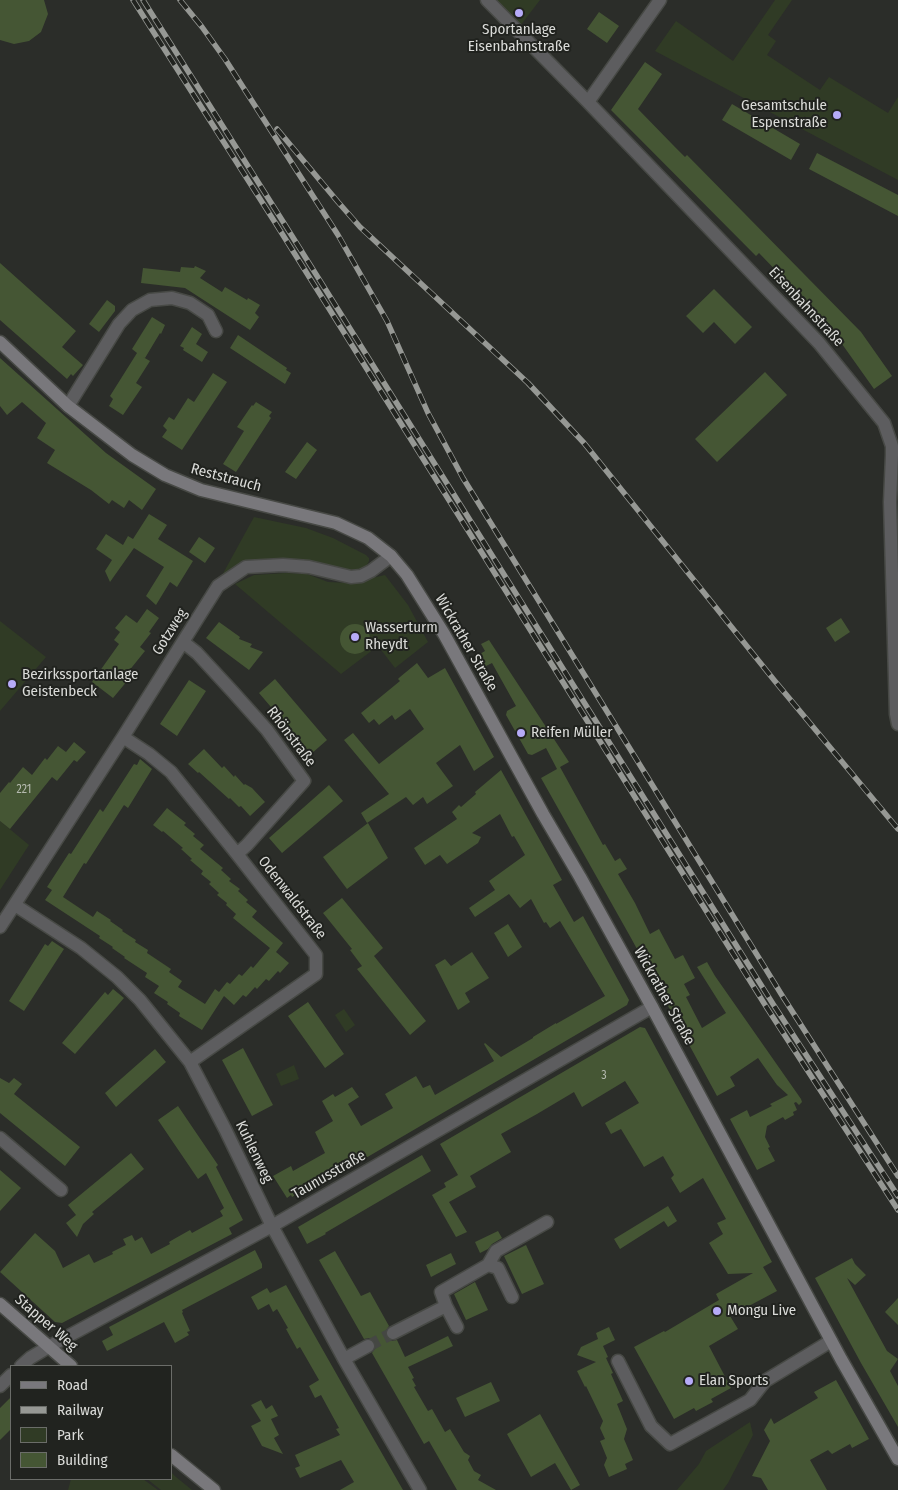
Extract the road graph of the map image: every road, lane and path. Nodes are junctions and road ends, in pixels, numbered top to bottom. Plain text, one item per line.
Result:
1 (487, 0) edge
2 (660, 0) edge
3 (588, 102) junction
4 (216, 331) dead end
5 (0, 342) edge
6 (68, 406) junction
7 (898, 445) edge
8 (895, 465) edge
9 (391, 556) junction
10 (183, 642) junction
11 (898, 724) edge
12 (123, 737) junction
13 (237, 854) junction
14 (14, 905) junction
15 (0, 927) edge
16 (652, 1008) junction
17 (190, 1062) junction
18 (0, 1138) edge
19 (61, 1190) dead end
20 (547, 1222) dead end
21 (272, 1226) junction
22 (488, 1265) junction
23 (512, 1297) dead end
24 (0, 1304) edge
25 (446, 1306) junction
26 (457, 1327) dead end
27 (393, 1333) tunnel mouth
28 (831, 1342) junction
29 (50, 1346) junction
30 (368, 1346) tunnel mouth
31 (344, 1359) junction
32 (618, 1361) dead end
33 (22, 1365) edge
34 (70, 1365) edge
35 (10, 1376) edge
36 (0, 1386) edge
37 (172, 1456) edge
38 (898, 1459) edge
39 (214, 1490) edge
40 (420, 1490) edge

1 - 3 street, Eisenbahnstraße
2 - 3 street
3 - 8 street, Eisenbahnstraße
4 - 6 street
5 - 6 main road, Reststrauch
6 - 9 main road, Reststrauch
7 - 8 street
8 - 11 street, Eisenbahnstraße
9 - 10 street, Gotzweg
9 - 16 main road, Wickrather Straße
10 - 12 street, Gotzweg
10 - 13 street, Rhönstraße
12 - 13 street, Odenwaldstraße
12 - 14 street, Gotzweg
13 - 17 street, Odenwaldstraße
14 - 15 street, Gotzweg
14 - 17 street, Kuhlenweg
16 - 21 street, Taunusstraße
16 - 28 main road, Wickrather Straße
17 - 21 street, Kuhlenweg
18 - 19 street
20 - 22 street
21 - 29 street, Taunusstraße
21 - 31 street, Kuhlenweg
22 - 23 street
22 - 25 street
24 - 29 main road, Stapper Weg
25 - 26 street
25 - 27 street
28 - 32 street
28 - 38 main road, Wickrather Straße
29 - 33 street, Taunusstraße
29 - 34 main road, Stapper Weg
30 - 31 street
31 - 40 street, Kuhlenweg
35 - 36 street
37 - 39 main road

